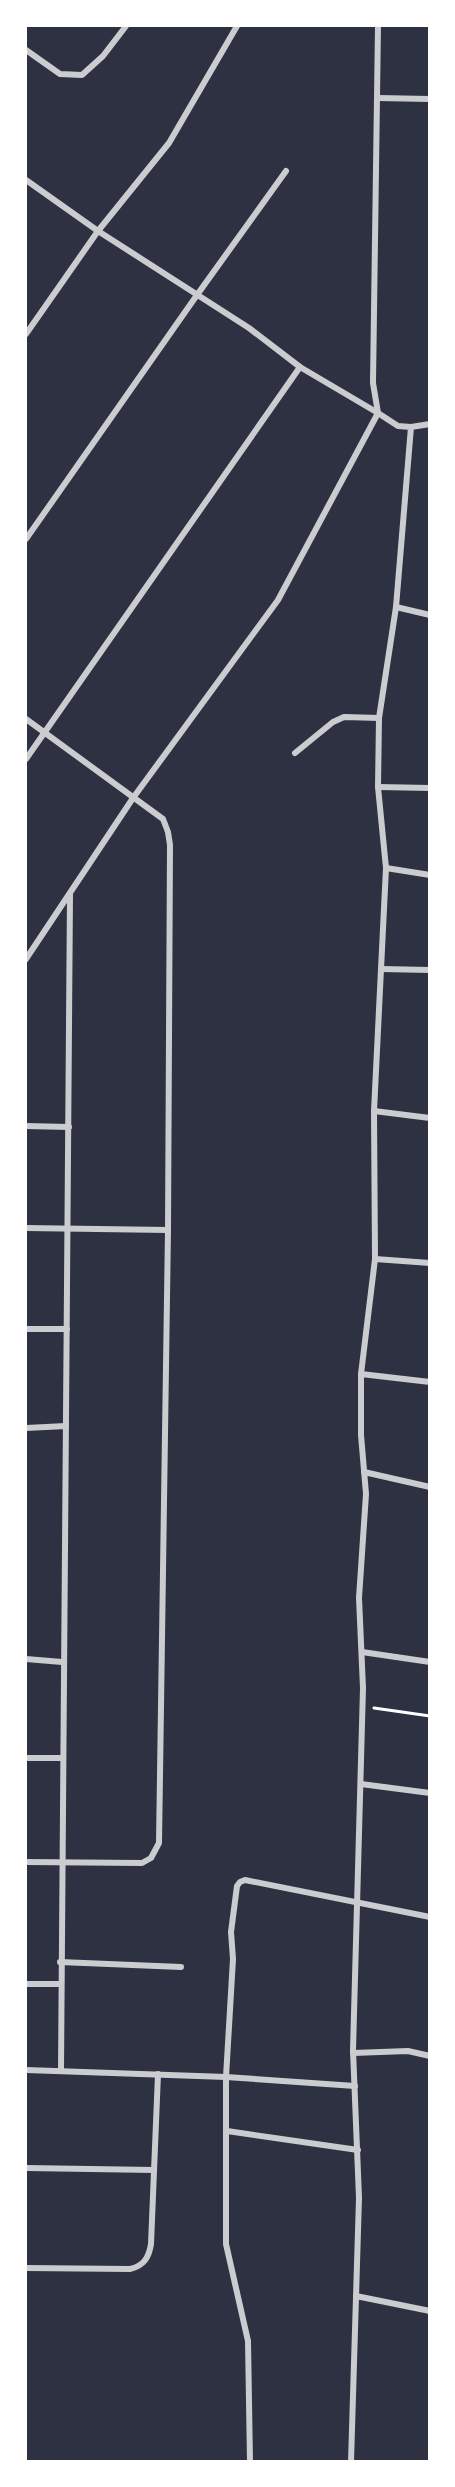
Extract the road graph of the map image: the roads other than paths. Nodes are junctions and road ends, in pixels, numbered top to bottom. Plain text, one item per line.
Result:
1 (126, 26) edge
2 (237, 26) edge
3 (378, 26) edge
4 (26, 50) edge
5 (378, 98) junction
6 (429, 99) edge
7 (286, 171) dead end
8 (26, 180) edge
9 (98, 231) junction
10 (196, 295) junction
11 (26, 334) edge
12 (300, 367) junction
13 (378, 413) junction
14 (429, 424) edge
15 (411, 427) junction
16 (26, 539) edge
17 (396, 607) junction
18 (429, 615) edge
19 (379, 718) junction
20 (26, 719) edge
21 (44, 732) junction
22 (295, 753) dead end
23 (26, 759) edge
24 (378, 788) junction
25 (429, 788) edge
26 (133, 798) junction
27 (386, 868) junction
28 (429, 875) edge
29 (70, 894) junction
30 (26, 959) edge
31 (381, 969) junction
32 (429, 970) edge
33 (374, 1111) junction
34 (429, 1118) edge
35 (26, 1126) edge
36 (69, 1127) junction
37 (26, 1228) edge
38 (68, 1228) junction
39 (168, 1230) junction
40 (375, 1259) junction
41 (429, 1263) edge
42 (26, 1329) edge
43 (67, 1329) junction
44 (362, 1374) junction
45 (429, 1382) edge
46 (66, 1426) junction
47 (26, 1428) edge
48 (364, 1472) junction
49 (429, 1487) edge
50 (362, 1652) junction
51 (26, 1659) edge
52 (62, 1662) junction
53 (429, 1662) edge
54 (26, 1758) edge
55 (63, 1758) junction
56 (361, 1784) junction
57 (429, 1793) edge
58 (26, 1862) edge
59 (61, 1863) junction
60 (357, 1901) junction
61 (429, 1917) edge
62 (60, 1962) junction
63 (181, 1967) dead end
64 (26, 1984) edge
65 (60, 1984) junction
66 (353, 2053) junction
67 (429, 2056) edge
68 (26, 2070) edge
69 (61, 2071) junction
70 (158, 2074) junction
71 (226, 2077) junction
72 (355, 2086) junction
73 (227, 2131) junction
74 (358, 2150) junction
75 (26, 2168) edge
76 (154, 2170) junction
77 (26, 2268) edge
78 (356, 2296) junction
79 (429, 2311) edge
80 (250, 2462) edge
81 (351, 2462) edge

1 - 4 street
2 - 9 street
3 - 5 street
5 - 6 street
5 - 13 street
7 - 10 street
8 - 9 street
9 - 10 street
9 - 11 street
10 - 12 street
10 - 16 street
12 - 13 street
12 - 21 street
13 - 15 street
13 - 26 street
14 - 15 street
15 - 17 street
17 - 18 street
17 - 19 street
19 - 22 street
19 - 24 street
20 - 21 street
21 - 23 street
21 - 26 street
24 - 25 street
24 - 27 street
26 - 29 street
26 - 39 street
27 - 28 street
27 - 31 street
29 - 30 street
29 - 36 street
31 - 32 street
31 - 33 street
33 - 34 street
33 - 40 street
35 - 36 street
36 - 38 street
37 - 38 street
38 - 39 street
38 - 43 street
39 - 59 street
40 - 41 street
40 - 44 street
42 - 43 street
43 - 46 street
44 - 45 street
44 - 48 street
46 - 47 street
46 - 52 street
48 - 49 street
48 - 50 street
50 - 53 street
50 - 56 street
51 - 52 street
52 - 55 street
54 - 55 street
55 - 59 street
56 - 57 street
56 - 60 street
58 - 59 street
59 - 62 street
60 - 61 street
60 - 66 street
60 - 71 street
62 - 63 street
62 - 65 street
64 - 65 street
65 - 69 street
66 - 67 street
66 - 72 street
68 - 69 street
69 - 70 street
70 - 71 street
70 - 76 street
71 - 72 street
71 - 73 street
72 - 74 street
73 - 74 street
73 - 80 street
74 - 78 street
75 - 76 street
76 - 77 street
78 - 79 street
78 - 81 street

